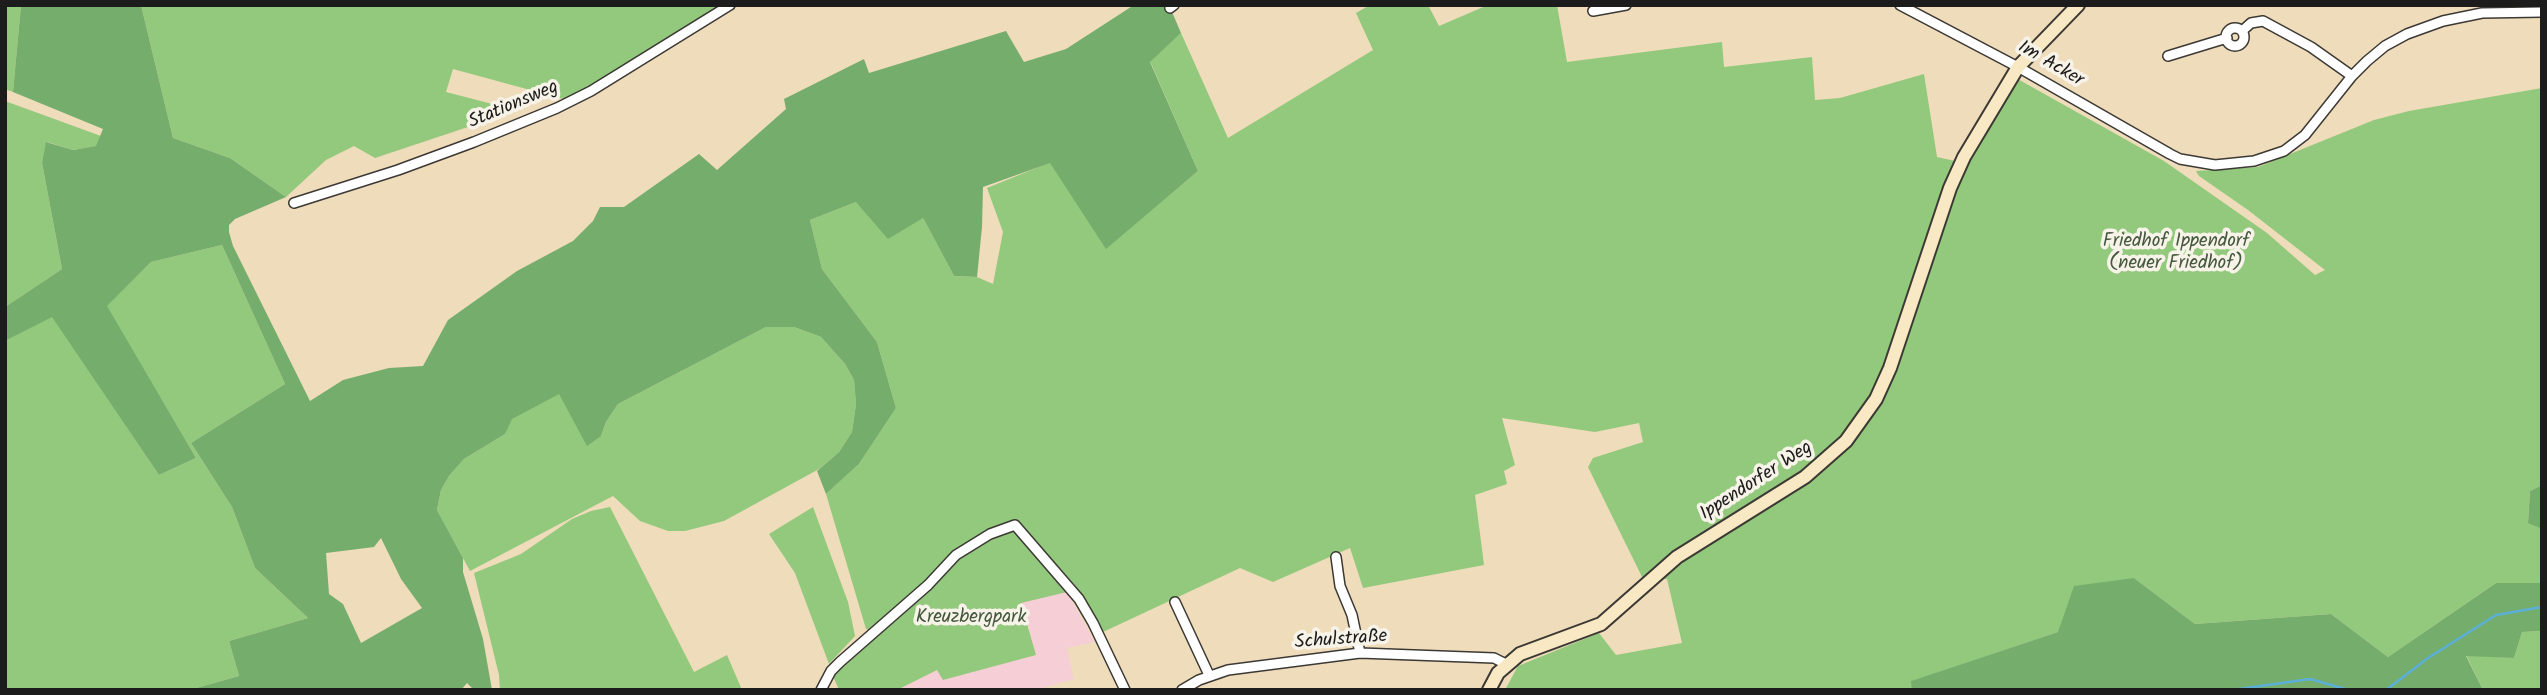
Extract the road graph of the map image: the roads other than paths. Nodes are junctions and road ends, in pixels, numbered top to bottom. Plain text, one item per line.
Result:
1 (730, 5) edge
2 (1626, 5) edge
3 (1900, 5) edge
4 (2078, 5) edge
5 (1912, 8) edge
6 (1593, 12) dead end
7 (2542, 12) edge
8 (2168, 56) dead end
9 (2018, 67) junction
10 (2352, 76) junction
11 (294, 202) dead end
12 (1335, 558) dead end
13 (1175, 602) dead end
14 (1360, 653) junction
15 (1506, 664) junction
16 (1209, 675) junction
17 (821, 690) edge
18 (1125, 690) edge
19 (1182, 690) edge
20 (1489, 690) edge

1 - 11 street, Stationsweg
2 - 6 street
3 - 5 street, Im Acker
4 - 9 street, Ippendorfer Weg
5 - 9 street, Im Acker
7 - 10 street
8 - 10 street
9 - 10 street, Im Acker
9 - 15 street, Ippendorfer Weg
12 - 14 street
13 - 16 street
14 - 15 street, Schulstraße
14 - 16 street, Schulstraße
15 - 20 street, Ippendorfer Weg
16 - 19 street, Schulstraße
17 - 18 street

